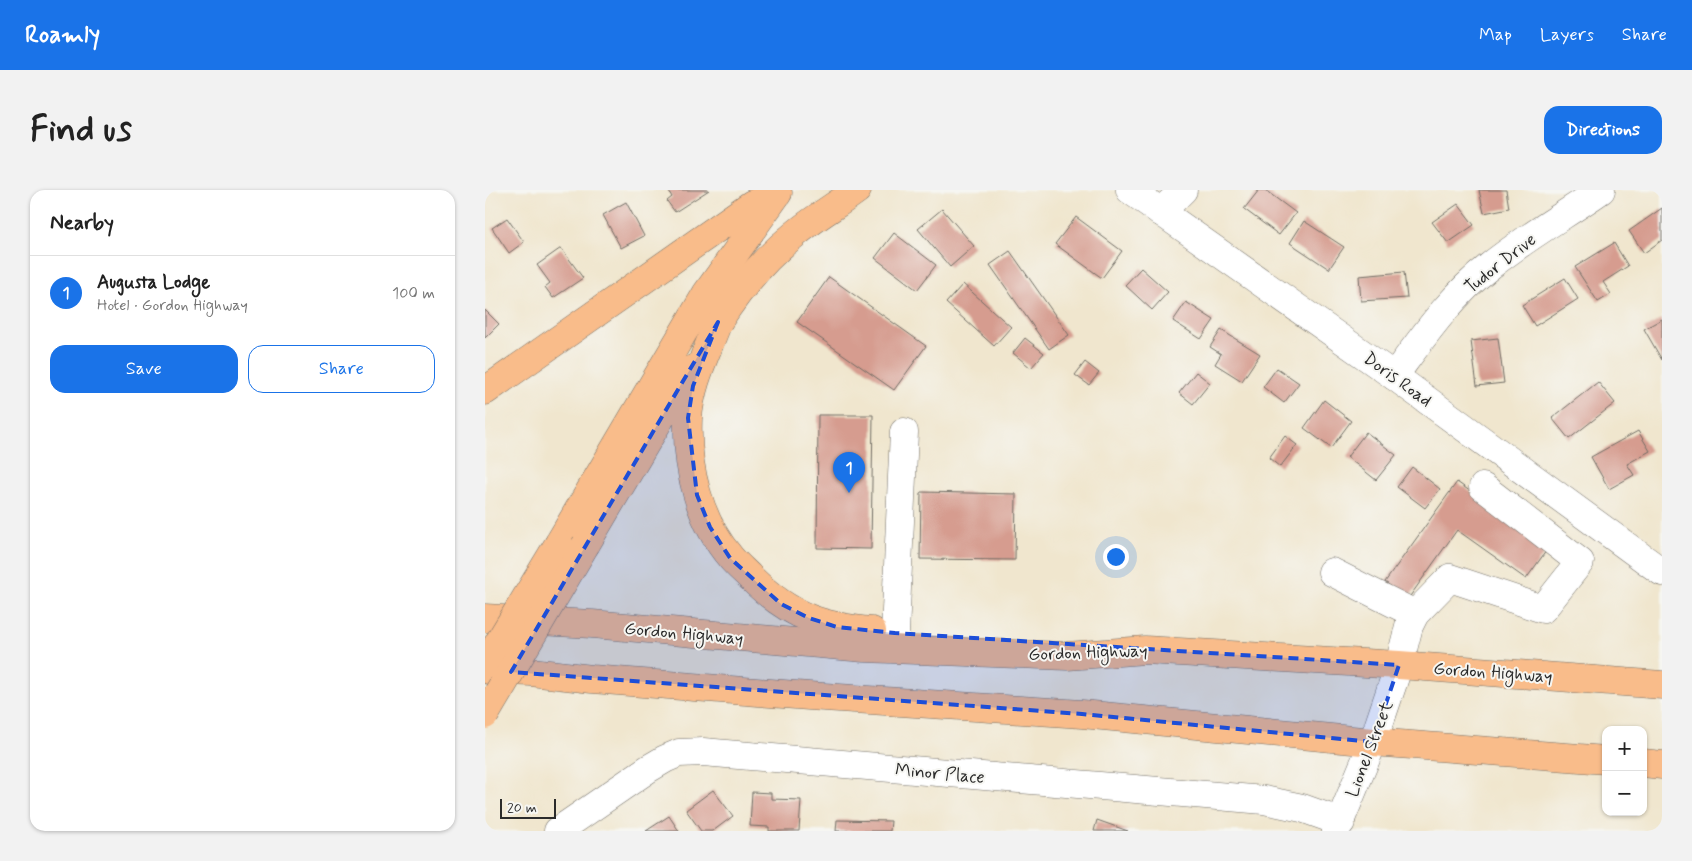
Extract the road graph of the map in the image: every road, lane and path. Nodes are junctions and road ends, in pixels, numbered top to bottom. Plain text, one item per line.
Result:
1 (1130, 190) edge
2 (1183, 190) edge
3 (1600, 190) edge
4 (779, 192) edge
5 (849, 192) edge
6 (1161, 212) junction
7 (718, 322) junction
8 (1394, 376) junction
9 (485, 391) edge
10 (905, 432) dead end
11 (1483, 487) dead end
12 (1332, 572) dead end
13 (1662, 572) edge
14 (1415, 614) junction
15 (485, 618) edge
16 (895, 633) junction
17 (1145, 650) junction
18 (485, 665) edge
19 (1399, 665) junction
20 (485, 670) edge
21 (1662, 685) edge
22 (485, 715) edge
23 (1373, 742) junction
24 (1602, 760) edge
25 (1647, 763) edge
26 (1662, 765) edge
27 (1338, 826) edge
28 (558, 831) edge

1 - 6 street, Doris Road
2 - 6 street
3 - 8 street, Tudor Drive
4 - 9 main road
4 - 18 main road, bridge
5 - 7 main road
6 - 8 street, Doris Road
7 - 16 main road
7 - 22 main road, bridge
8 - 13 street, Doris Road
10 - 16 street
11 - 14 street
12 - 14 street
14 - 19 street, Lionel Street
15 - 17 main road, Gordon Highway
16 - 17 main road
17 - 19 main road, Gordon Highway
19 - 21 main road, Gordon Highway
19 - 23 street, Lionel Street
20 - 23 main road
23 - 24 main road
23 - 27 street, Lionel Street
25 - 26 main road
27 - 28 street, Minor Place

